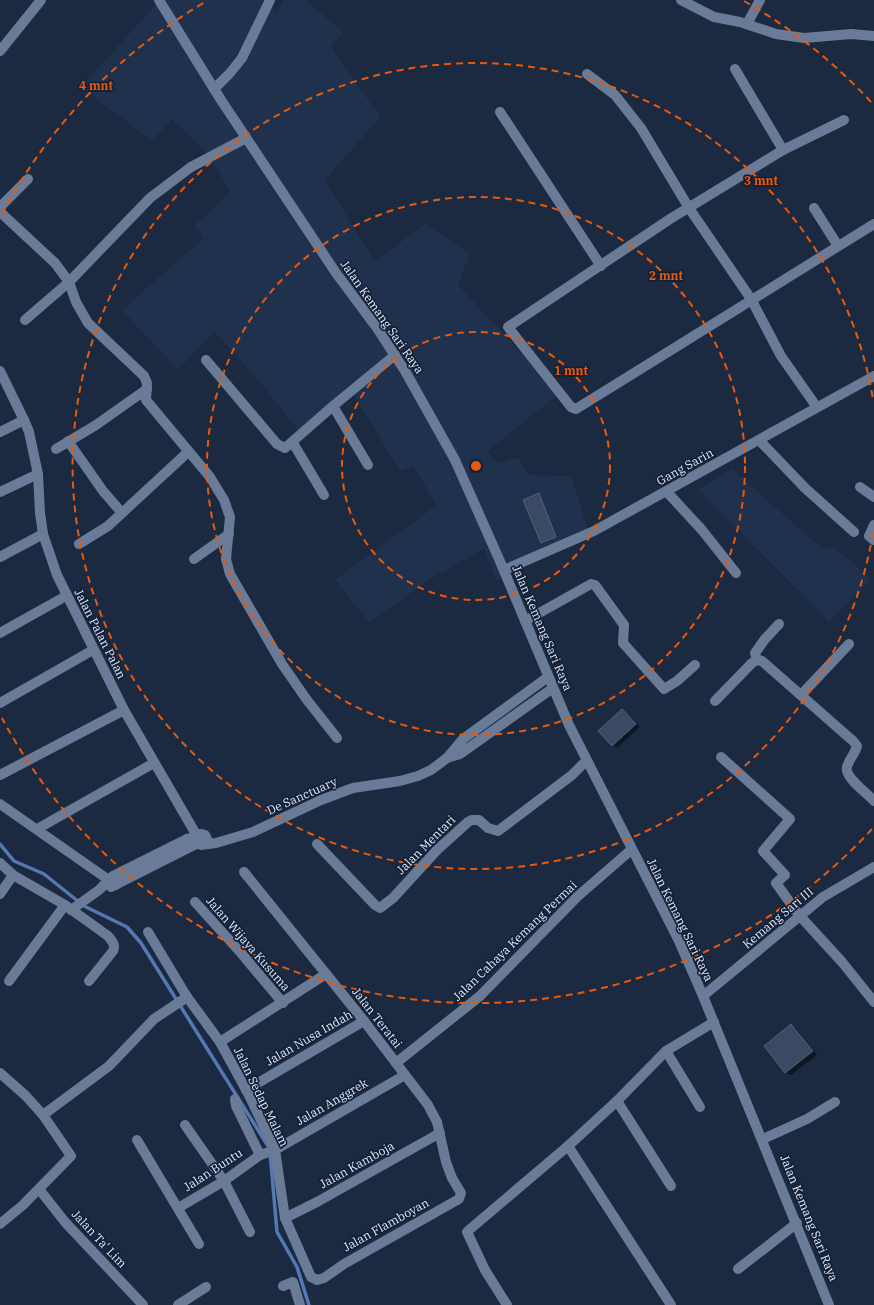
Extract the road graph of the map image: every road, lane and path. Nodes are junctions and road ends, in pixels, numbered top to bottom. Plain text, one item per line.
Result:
1 (41, 0) edge
2 (159, 0) edge
3 (270, 0) edge
4 (681, 0) edge
5 (760, 0) edge
6 (747, 24) junction
7 (874, 36) edge
8 (0, 50) edge
9 (735, 69) dead end
10 (587, 74) dead end
11 (214, 89) junction
12 (500, 112) dead end
13 (844, 120) dead end
14 (246, 138) junction
15 (783, 150) junction
16 (28, 179) dead end
17 (0, 207) edge
18 (689, 208) junction
19 (814, 208) dead end
20 (0, 212) edge
21 (874, 224) edge
22 (838, 246) junction
23 (601, 266) junction
24 (69, 282) junction
25 (751, 299) junction
26 (26, 320) dead end
27 (395, 355) junction
28 (206, 360) dead end
29 (0, 371) edge
30 (874, 376) edge
31 (147, 389) junction
32 (333, 406) junction
33 (816, 406) junction
34 (24, 420) junction
35 (0, 432) edge
36 (759, 440) junction
37 (68, 441) junction
38 (293, 443) junction
39 (56, 449) dead end
40 (188, 452) junction
41 (368, 465) dead end
42 (38, 474) junction
43 (860, 487) dead end
44 (0, 492) edge
45 (667, 492) junction
46 (324, 495) dead end
47 (874, 497) edge
48 (122, 513) junction
49 (874, 525) edge
50 (854, 532) dead end
51 (43, 534) junction
52 (229, 534) junction
53 (874, 540) edge
54 (78, 544) dead end
55 (0, 557) edge
56 (194, 559) dead end
57 (504, 570) junction
58 (736, 573) dead end
59 (66, 596) junction
60 (525, 621) junction
61 (779, 624) dead end
62 (0, 633) edge
63 (849, 644) dead end
64 (92, 650) junction
65 (757, 660) junction
66 (695, 665) dead end
67 (548, 677) junction
68 (553, 688) junction
69 (801, 695) junction
70 (715, 701) dead end
71 (0, 704) edge
72 (124, 710) junction
73 (337, 738) dead end
74 (721, 757) dead end
75 (447, 758) junction
76 (154, 762) junction
77 (586, 762) junction
78 (0, 775) edge
79 (874, 801) edge
80 (0, 804) edge
81 (37, 829) junction
82 (200, 837) junction
83 (317, 844) dead end
84 (631, 850) junction
85 (0, 863) edge
86 (874, 867) edge
87 (244, 872) dead end
88 (13, 875) junction
89 (113, 882) junction
90 (0, 894) edge
91 (195, 902) dead end
92 (68, 908) junction
93 (799, 915) junction
94 (148, 932) dead end
95 (326, 974) junction
96 (89, 980) dead end
97 (9, 981) dead end
98 (703, 996) junction
99 (182, 1000) junction
100 (874, 1002) edge
101 (282, 1003) junction
102 (364, 1021) junction
103 (714, 1022) junction
104 (220, 1042) junction
105 (666, 1051) junction
106 (396, 1063) junction
107 (0, 1074) edge
108 (405, 1075) junction
109 (246, 1090) junction
110 (235, 1099) dead end
111 (617, 1101) junction
112 (835, 1102) dead end
113 (700, 1107) dead end
114 (43, 1115) junction
115 (184, 1125) dead end
116 (440, 1134) junction
117 (763, 1139) junction
118 (137, 1140) dead end
119 (568, 1146) junction
120 (267, 1152) junction
121 (224, 1181) junction
122 (671, 1186) dead end
123 (39, 1189) junction
124 (461, 1196) joint
125 (178, 1208) junction
126 (285, 1218) junction
127 (1, 1219) edge
128 (797, 1224) junction
129 (250, 1232) dead end
130 (199, 1244) dead end
131 (738, 1270) dead end
132 (324, 1278) joint
133 (283, 1286) dead end
134 (206, 1287) dead end
135 (143, 1305) edge
136 (178, 1305) edge
137 (300, 1305) edge
138 (507, 1305) edge
139 (671, 1305) edge
140 (829, 1305) edge

1 - 8 street
2 - 11 street, Jalan Kemang Sari Raya
3 - 11 street
4 - 6 street
5 - 6 street
6 - 7 street
9 - 15 street
10 - 18 street
11 - 14 street, Jalan Kemang Sari Raya
12 - 23 street
13 - 15 street
14 - 24 street
14 - 27 street, Jalan Kemang Sari Raya
15 - 18 street
16 - 17 street
18 - 23 street
18 - 25 street
19 - 22 street
20 - 24 street
21 - 22 street
22 - 25 street
23 - 25 street
24 - 26 street
24 - 31 street
25 - 33 street
27 - 32 street
27 - 57 street, Jalan Kemang Sari Raya
28 - 38 street
29 - 34 street, Jalan Palan Palan
30 - 33 street, Gang Sarin
31 - 37 street
31 - 40 street
32 - 38 street
32 - 41 street
33 - 36 street, Gang Sarin
34 - 35 street
34 - 42 street, Jalan Palan Palan
36 - 45 street, Gang Sarin
36 - 50 street
37 - 39 street
37 - 48 street
38 - 46 street
40 - 48 street
40 - 52 street
42 - 44 street
42 - 51 street, Jalan Palan Palan
43 - 47 street
45 - 57 street, Gang Sarin
45 - 58 street
48 - 54 street
49 - 53 street
51 - 55 street
51 - 59 street, Jalan Palan Palan
52 - 56 street
52 - 73 street
57 - 60 street, Jalan Kemang Sari Raya
59 - 62 street
59 - 64 street, Jalan Palan Palan
60 - 66 street
60 - 67 street, Jalan Kemang Sari Raya
61 - 65 street
63 - 69 street
64 - 71 street
64 - 72 street, Jalan Palan Palan
65 - 69 street
65 - 70 street
67 - 68 street, Jalan Kemang Sari Raya
67 - 75 street, De Sanctuary
68 - 75 street, De Sanctuary
68 - 77 street, Jalan Kemang Sari Raya
69 - 79 street
72 - 76 street, Jalan Palan Palan
72 - 78 street
74 - 93 street
75 - 82 street, De Sanctuary
76 - 81 street
76 - 82 street, Jalan Palan Palan
77 - 83 street, Jalan Mentari
77 - 84 street, Jalan Kemang Sari Raya
80 - 81 street
81 - 89 street
82 - 89 street
84 - 98 street, Jalan Kemang Sari Raya
84 - 106 street, Jalan Cahaya Kemang Permai
85 - 88 street
86 - 93 street, Kemang Sari III
87 - 95 street, Jalan Teratai
88 - 90 street
88 - 92 street
89 - 92 street
91 - 101 street, Jalan Wijaya Kusuma
92 - 96 street
92 - 97 street
93 - 98 street, Kemang Sari III
93 - 100 street
94 - 99 street, Jalan Sedap Malam
95 - 101 street
95 - 102 street, Jalan Teratai
98 - 103 street, Jalan Kemang Sari Raya
99 - 104 street, Jalan Sedap Malam
99 - 114 street
101 - 104 street
102 - 106 street, Jalan Teratai
102 - 109 street, Jalan Nusa Indah
103 - 105 street
103 - 117 street, Jalan Kemang Sari Raya
104 - 109 street, Jalan Sedap Malam
105 - 111 street
105 - 113 street
106 - 108 street, Jalan Teratai
107 - 114 street
108 - 116 street, Jalan Teratai
108 - 120 street, Jalan Anggrek
109 - 120 street, Jalan Sedap Malam
110 - 120 street
111 - 119 street
111 - 122 street
112 - 117 street
114 - 123 street
115 - 121 street
116 - 124 street, Jalan Teratai
116 - 126 street, Jalan Kamboja
117 - 128 street, Jalan Kemang Sari Raya
118 - 125 street
119 - 138 street
119 - 139 street
120 - 121 street, Jalan Buntu
120 - 126 street, Jalan Sedap Malam
121 - 125 street, Jalan Buntu
121 - 129 street
123 - 127 street
123 - 135 street, Jalan Ta' Lim
124 - 132 street, Jalan Flamboyan
125 - 130 street
126 - 132 street, Jalan Sedap Malam
128 - 131 street
128 - 140 street, Jalan Kemang Sari Raya
133 - 137 street
134 - 136 street

